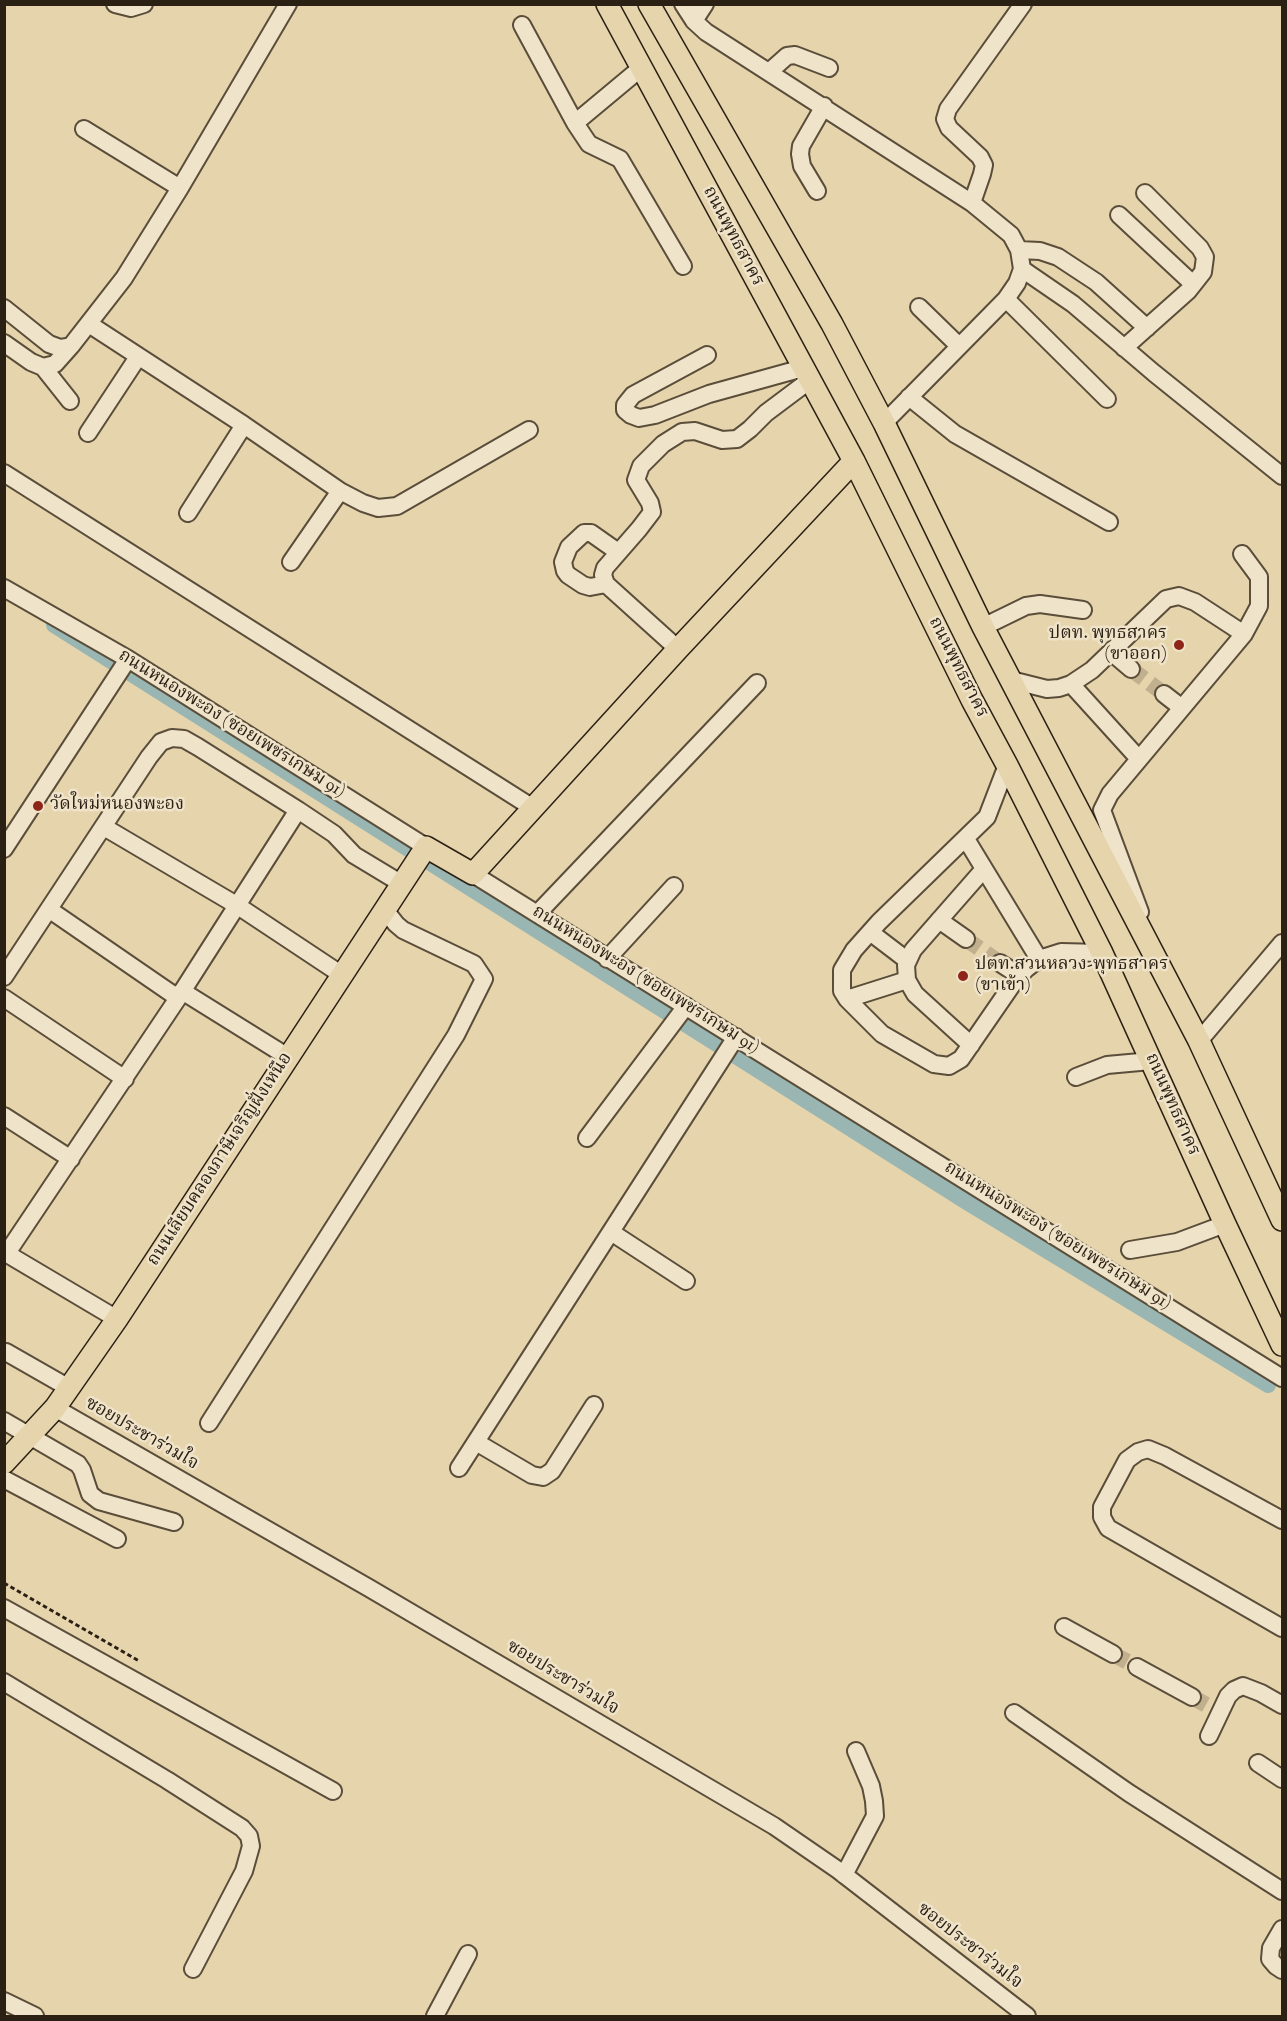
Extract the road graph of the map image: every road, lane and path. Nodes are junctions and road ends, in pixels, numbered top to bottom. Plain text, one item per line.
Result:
1 (115, 4) edge
2 (144, 4) edge
3 (288, 4) edge
4 (607, 4) edge
5 (649, 4) edge
6 (683, 4) edge
7 (705, 4) edge
8 (1023, 4) edge
9 (694, 21) junction
10 (522, 25) dead end
11 (641, 68) junction
12 (829, 68) dead end
13 (769, 72) junction
14 (824, 106) junction
15 (575, 123) junction
16 (84, 129) dead end
17 (180, 188) junction
18 (817, 191) dead end
19 (1145, 193) dead end
20 (972, 203) junction
21 (1119, 215) dead end
22 (1019, 250) junction
23 (683, 266) dead end
24 (1022, 269) junction
25 (1193, 284) junction
26 (1006, 299) junction
27 (4, 308) edge
28 (919, 308) dead end
29 (89, 324) junction
30 (1147, 328) junction
31 (4, 344) edge
32 (71, 346) junction
33 (959, 346) junction
34 (1124, 348) junction
35 (707, 355) dead end
36 (138, 357) junction
37 (43, 367) junction
38 (806, 374) junction
39 (909, 397) junction
40 (1107, 399) dead end
41 (70, 401) dead end
42 (884, 423) junction
43 (244, 425) junction
44 (529, 430) dead end
45 (88, 433) dead end
46 (854, 461) junction
47 (4, 473) edge
48 (1282, 476) edge
49 (340, 491) junction
50 (188, 513) dead end
51 (1109, 522) dead end
52 (618, 552) junction
53 (1242, 554) dead end
54 (291, 562) dead end
55 (606, 584) junction
56 (4, 588) edge
57 (1083, 610) dead end
58 (982, 627) junction
59 (1244, 634) junction
60 (678, 649) junction
61 (1111, 652) junction
62 (128, 659) junction
63 (1131, 669) tunnel mouth
64 (1011, 680) junction
65 (757, 683) dead end
66 (1071, 684) junction
67 (1164, 694) tunnel mouth
68 (1182, 708) junction
69 (1139, 759) junction
70 (1007, 765) junction
71 (533, 808) junction
72 (298, 810) junction
73 (104, 827) junction
74 (966, 838) junction
75 (426, 847) junction
76 (4, 849) edge
77 (984, 869) junction
78 (473, 874) junction
79 (402, 884) junction
80 (674, 886) dead end
81 (238, 906) junction
82 (50, 910) junction
83 (385, 910) junction
84 (537, 914) junction
85 (939, 920) junction
86 (870, 932) junction
87 (966, 939) tunnel mouth
88 (1282, 942) edge
89 (1102, 953) junction
90 (607, 959) junction
91 (1039, 959) junction
92 (908, 961) junction
93 (1000, 963) tunnel mouth
94 (342, 975) junction
95 (1020, 976) junction
96 (4, 977) edge
97 (1165, 978) junction
98 (907, 980) junction
99 (180, 994) junction
100 (4, 998) edge
101 (847, 999) junction
102 (686, 1006) junction
103 (736, 1037) junction
104 (1199, 1041) junction
105 (971, 1045) junction
106 (288, 1057) junction
107 (1151, 1060) junction
108 (1076, 1077) dead end
109 (125, 1078) junction
110 (4, 1116) edge
111 (588, 1138) dead end
112 (71, 1160) junction
113 (1282, 1220) edge
114 (1225, 1224) junction
115 (611, 1232) junction
116 (1130, 1250) dead end
117 (6, 1252) edge
118 (686, 1281) dead end
119 (117, 1319) junction
120 (1282, 1345) edge
121 (6, 1352) edge
122 (1282, 1377) edge
123 (69, 1388) junction
124 (594, 1405) dead end
125 (55, 1408) junction
126 (4, 1421) edge
127 (209, 1423) dead end
128 (30, 1436) junction
129 (476, 1442) junction
130 (4, 1463) edge
131 (459, 1468) dead end
132 (4, 1479) edge
133 (1282, 1520) edge
134 (174, 1522) dead end
135 (117, 1539) dead end
136 (4, 1583) edge
137 (4, 1608) edge
138 (1064, 1627) dead end
139 (1282, 1628) edge
140 (1113, 1654) tunnel mouth
141 (139, 1661) dead end
142 (1137, 1667) tunnel mouth
143 (4, 1682) edge
144 (1192, 1697) tunnel mouth
145 (1282, 1705) edge
146 (1014, 1713) dead end
147 (1209, 1736) dead end
148 (856, 1751) dead end
149 (1258, 1763) dead end
150 (1282, 1779) edge
151 (333, 1791) dead end
152 (844, 1875) junction
153 (1282, 1891) edge
154 (1282, 1929) edge
155 (468, 1954) dead end
156 (193, 1969) dead end
157 (1282, 1970) edge
158 (4, 2001) edge
159 (35, 2016) edge
160 (435, 2016) edge
161 (1027, 2016) edge

1 - 2 street
3 - 17 street
4 - 11 main road, ถนนพุทธสาคร
5 - 42 main road
6 - 9 street
7 - 9 street
8 - 20 street
9 - 13 street
10 - 15 street
11 - 15 street
11 - 38 main road, ถนนพุทธสาคร
12 - 13 street
13 - 14 street
14 - 18 street
14 - 20 street
15 - 23 street
16 - 17 street
17 - 29 street
19 - 25 street
20 - 22 street
21 - 25 street
22 - 24 street
22 - 30 street
24 - 26 street
24 - 34 street
25 - 30 street
26 - 33 street
26 - 40 street
27 - 32 street
28 - 33 street
29 - 32 street
29 - 36 street
30 - 34 street
31 - 37 street
32 - 37 street
33 - 39 street
34 - 48 street
35 - 38 street
36 - 43 street
36 - 45 street
37 - 41 street
38 - 46 main road, ถนนพุทธสาคร
38 - 52 street
39 - 42 street
39 - 51 street
42 - 58 main road
43 - 49 street
43 - 50 street
44 - 49 street
46 - 60 main road
46 - 70 main road, ถนนพุทธสาคร
47 - 71 street
49 - 54 street
52 - 55 street
52 - 55 street
53 - 59 street
55 - 60 street
56 - 62 street, ถนนหนองพะอง (ซอยเพชรเกษม 91)
57 - 58 street
58 - 64 main road
59 - 61 street
59 - 68 street
60 - 71 main road
61 - 63 street
61 - 66 street
62 - 75 street, ถนนหนองพะอง (ซอยเพชรเกษม 91)
62 - 76 street
64 - 66 street
64 - 97 main road
65 - 84 street
66 - 69 street
67 - 68 street
68 - 69 street
69 - 97 street
70 - 74 street
70 - 89 main road, ถนนพุทธสาคร
71 - 78 main road
72 - 73 street
72 - 79 street
72 - 81 street
73 - 81 street
73 - 82 street
74 - 77 street
74 - 86 street
75 - 78 main road, ถนนหนองพะอง (ซอยเพชรเกษม 91)
75 - 79 main road, ถนนเลียบคลองภาษีเจริญฝั่งเหนือ
77 - 85 street
77 - 91 street
78 - 84 street, ถนนหนองพะอง (ซอยเพชรเกษม 91)
79 - 83 main road, ถนนเลียบคลองภาษีเจริญฝั่งเหนือ
80 - 90 street
81 - 94 street
81 - 99 street
82 - 96 street
82 - 99 street
83 - 94 main road, ถนนเลียบคลองภาษีเจริญฝั่งเหนือ
83 - 127 street
84 - 90 street, ถนนหนองพะอง (ซอยเพชรเกษม 91)
85 - 87 street
85 - 92 street
86 - 92 street
86 - 101 street
88 - 104 street
89 - 91 street
89 - 107 main road, ถนนพุทธสาคร
90 - 102 street, ถนนหนองพะอง (ซอยเพชรเกษม 91)
91 - 95 street
92 - 98 street
93 - 95 street
94 - 106 main road, ถนนเลียบคลองภาษีเจริญฝั่งเหนือ
95 - 105 street
97 - 104 main road
98 - 101 street
98 - 105 street
99 - 106 street
99 - 109 street
100 - 109 street
101 - 105 street
102 - 103 street, ถนนหนองพะอง (ซอยเพชรเกษม 91)
102 - 111 street
103 - 115 street
103 - 122 street, ถนนหนองพะอง (ซอยเพชรเกษม 91)
104 - 113 main road
106 - 119 main road, ถนนเลียบคลองภาษีเจริญฝั่งเหนือ
107 - 108 street
107 - 114 main road, ถนนพุทธสาคร
109 - 112 street
110 - 112 street
112 - 117 street
114 - 116 street
114 - 120 main road, ถนนพุทธสาคร
115 - 118 street
115 - 129 street
117 - 119 street
119 - 123 main road, ถนนเลียบคลองภาษีเจริญฝั่งเหนือ
121 - 123 street
123 - 125 main road, ถนนเลียบคลองภาษีเจริญฝั่งเหนือ
124 - 129 street
125 - 128 main road, ถนนเลียบคลองภาษีเจริญฝั่งเหนือ
125 - 152 street, ซอยประชาร่วมใจ
126 - 128 street
128 - 130 main road, ถนนเลียบคลองภาษีเจริญฝั่งเหนือ
128 - 134 street
129 - 131 street
132 - 135 street
133 - 139 street
136 - 141 path
137 - 151 street
138 - 140 street
142 - 144 street
143 - 156 street
145 - 147 street
146 - 153 street
148 - 152 street
149 - 150 street
152 - 161 street, ซอยประชาร่วมใจ
154 - 157 street
155 - 160 street
158 - 159 street

